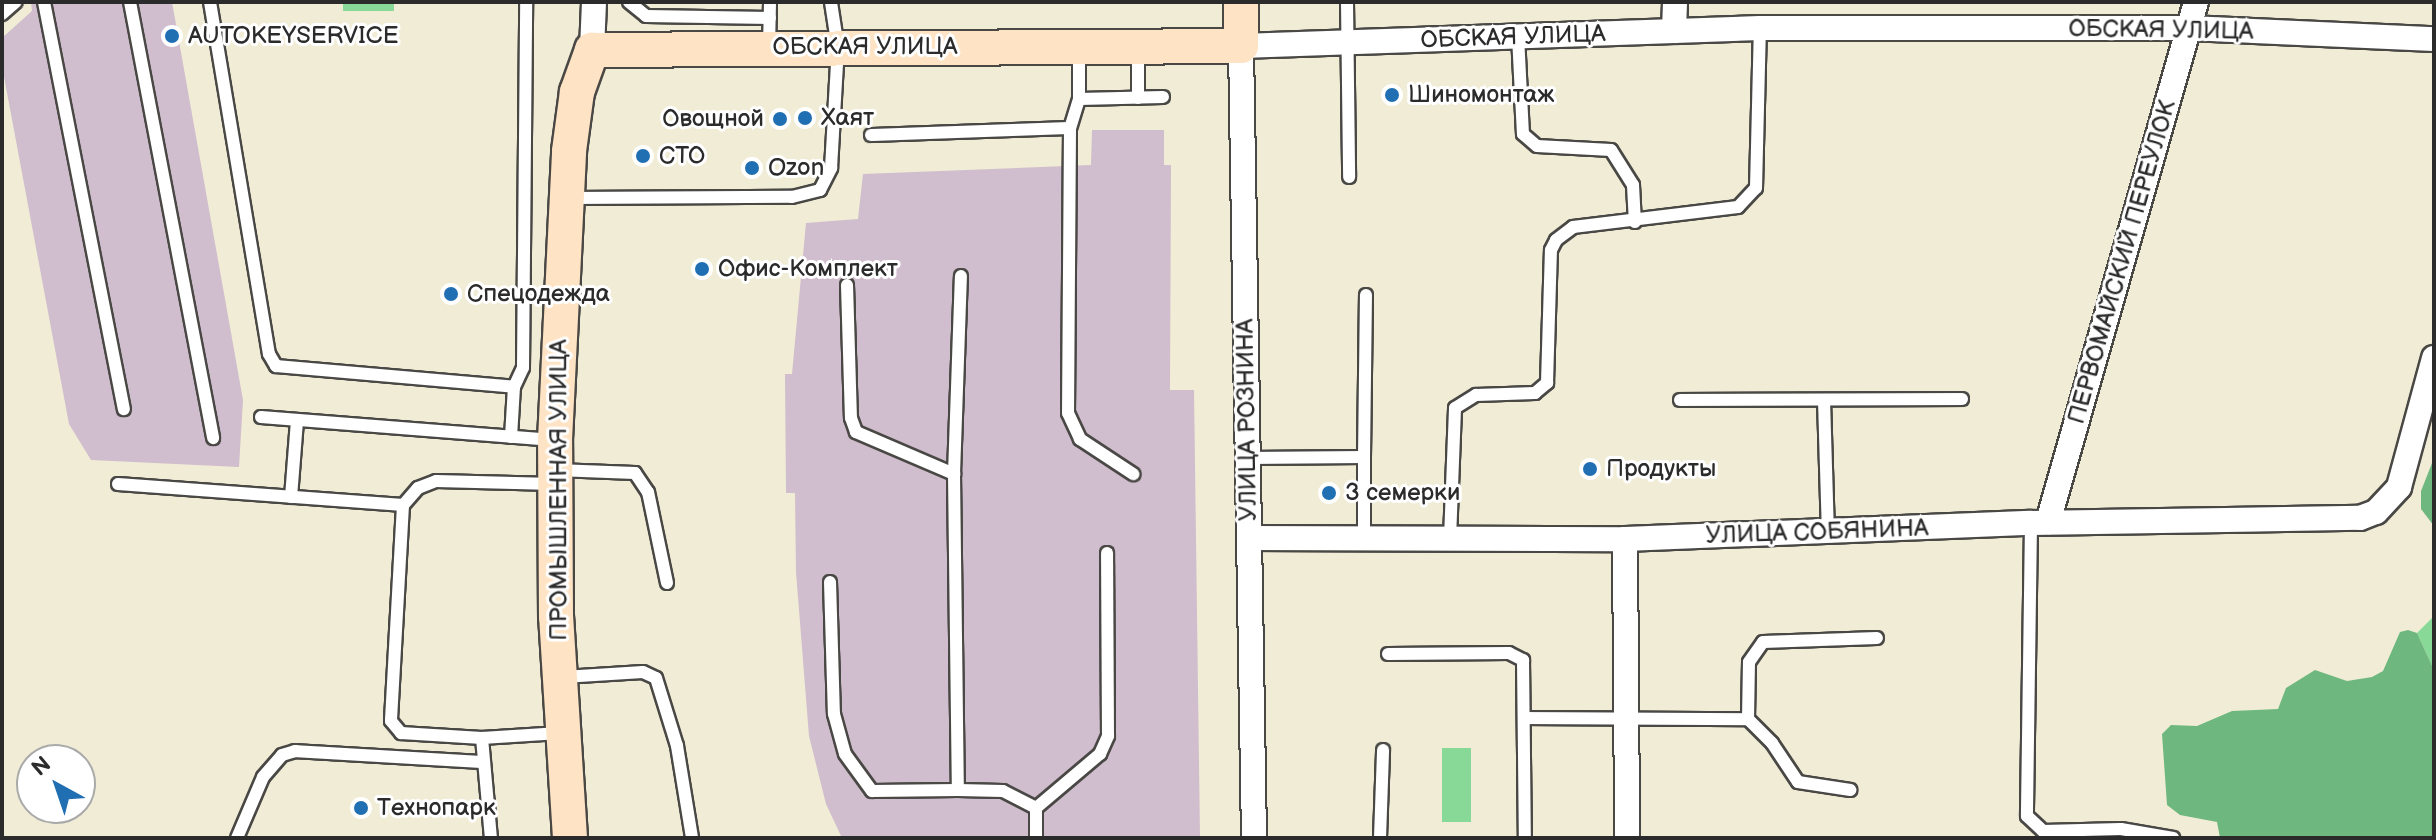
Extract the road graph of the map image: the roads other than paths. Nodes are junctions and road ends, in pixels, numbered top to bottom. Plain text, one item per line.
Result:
1 (16, 2) edge
2 (44, 2) edge
3 (130, 2) edge
4 (210, 2) edge
5 (526, 2) edge
6 (594, 2) edge
7 (629, 2) edge
8 (770, 2) edge
9 (831, 2) edge
10 (1241, 2) edge
11 (1347, 2) edge
12 (1675, 2) edge
13 (2196, 2) edge
14 (2, 14) edge
15 (1760, 28) junction
16 (2189, 28) junction
17 (1674, 31) junction
18 (734, 33) junction
19 (769, 33) junction
20 (1518, 36) junction
21 (2434, 39) edge
22 (1348, 44) junction
23 (1079, 45) junction
24 (1138, 45) junction
25 (1241, 46) junction
26 (838, 48) junction
27 (592, 50) junction
28 (1163, 97) dead end
29 (1138, 98) junction
30 (1079, 99) junction
31 (1070, 128) junction
32 (871, 135) dead end
33 (1349, 177) dead end
34 (566, 198) junction
35 (1635, 222) junction
36 (961, 276) dead end
37 (847, 285) dead end
38 (1366, 295) dead end
39 (2434, 358) edge
40 (514, 387) junction
41 (1962, 399) dead end
42 (1680, 400) dead end
43 (1824, 400) junction
44 (124, 409) dead end
45 (261, 417) dead end
46 (297, 420) junction
47 (511, 437) junction
48 (213, 438) dead end
49 (1364, 457) junction
50 (1247, 458) junction
51 (554, 464) junction
52 (954, 474) junction
53 (1133, 474) dead end
54 (118, 484) dead end
55 (291, 497) junction
56 (403, 505) junction
57 (2040, 522) junction
58 (1828, 532) junction
59 (1249, 538) junction
60 (1364, 539) junction
61 (1450, 539) junction
62 (1625, 539) junction
63 (1107, 553) dead end
64 (830, 582) dead end
65 (667, 583) dead end
66 (1877, 638) dead end
67 (1388, 654) dead end
68 (560, 677) junction
69 (1526, 718) junction
70 (1626, 719) junction
71 (1748, 719) junction
72 (563, 733) junction
73 (482, 738) junction
74 (1383, 750) dead end
75 (480, 762) junction
76 (958, 790) junction
77 (1850, 790) dead end
78 (1036, 808) junction
79 (237, 838) edge
80 (491, 838) edge
81 (570, 838) edge
82 (692, 838) edge
83 (1036, 838) edge
84 (1254, 838) edge
85 (1380, 838) edge
86 (1525, 838) edge
87 (1627, 838) edge
88 (2173, 838) edge

1 - 14 lane
2 - 44 lane
3 - 48 lane
4 - 40 lane
5 - 40 lane
6 - 27 street, ПРОМЫШЛЕННАЯ УЛИЦА
7 - 18 lane
8 - 19 lane
9 - 26 lane
10 - 25 main road, УЛИЦА РОЗНИНА
11 - 22 lane
12 - 17 street
13 - 16 street, ПЕРВОМАЙСКИЙ ПЕРЕУЛОК
15 - 16 street, ОБСКАЯ УЛИЦА
15 - 17 street, ОБСКАЯ УЛИЦА
15 - 35 lane
16 - 21 street, ОБСКАЯ УЛИЦА
16 - 57 street, ПЕРВОМАЙСКИЙ ПЕРЕУЛОК
17 - 20 street, ОБСКАЯ УЛИЦА
18 - 19 main road, ОБСКАЯ УЛИЦА
18 - 27 main road, ОБСКАЯ УЛИЦА
19 - 26 main road, ОБСКАЯ УЛИЦА
20 - 22 street, ОБСКАЯ УЛИЦА
20 - 35 lane
22 - 25 street, ОБСКАЯ УЛИЦА
22 - 33 lane
23 - 24 main road, ОБСКАЯ УЛИЦА
23 - 26 main road, ОБСКАЯ УЛИЦА
23 - 30 lane
24 - 25 main road, ОБСКАЯ УЛИЦА
24 - 29 lane
25 - 50 street, УЛИЦА РОЗНИНА
26 - 34 lane
27 - 34 main road, ПРОМЫШЛЕННАЯ УЛИЦА
28 - 29 lane
29 - 30 lane
30 - 31 lane
31 - 32 lane
31 - 53 lane
34 - 51 main road, ПРОМЫШЛЕННАЯ УЛИЦА
35 - 61 lane
36 - 52 lane
37 - 52 lane
38 - 49 lane
39 - 57 street, УЛИЦА СОБЯНИНА
40 - 47 lane
41 - 43 lane
42 - 43 lane
43 - 58 lane
45 - 46 lane
46 - 47 lane
46 - 55 lane
47 - 51 lane
49 - 50 lane
49 - 60 lane
50 - 59 street, УЛИЦА РОЗНИНА
51 - 56 lane
51 - 65 lane
51 - 68 main road, ПРОМЫШЛЕННАЯ УЛИЦА
52 - 76 lane
54 - 55 lane
55 - 56 lane
56 - 73 lane
57 - 58 street, УЛИЦА СОБЯНИНА
57 - 88 lane
58 - 62 street, УЛИЦА СОБЯНИНА
59 - 60 street, УЛИЦА СОБЯНИНА
59 - 84 street, УЛИЦА РОЗНИНА
60 - 61 street, УЛИЦА СОБЯНИНА
61 - 62 street, УЛИЦА СОБЯНИНА
62 - 70 street
63 - 78 lane
64 - 76 lane
66 - 71 lane
67 - 69 lane
68 - 72 main road, ПРОМЫШЛЕННАЯ УЛИЦА
68 - 82 lane
69 - 70 lane
69 - 86 lane
70 - 71 lane
70 - 87 street
71 - 77 lane
72 - 73 lane
72 - 81 main road, ПРОМЫШЛЕННАЯ УЛИЦА
73 - 75 lane
74 - 85 lane
75 - 79 lane
75 - 80 lane
76 - 78 lane
78 - 83 lane

